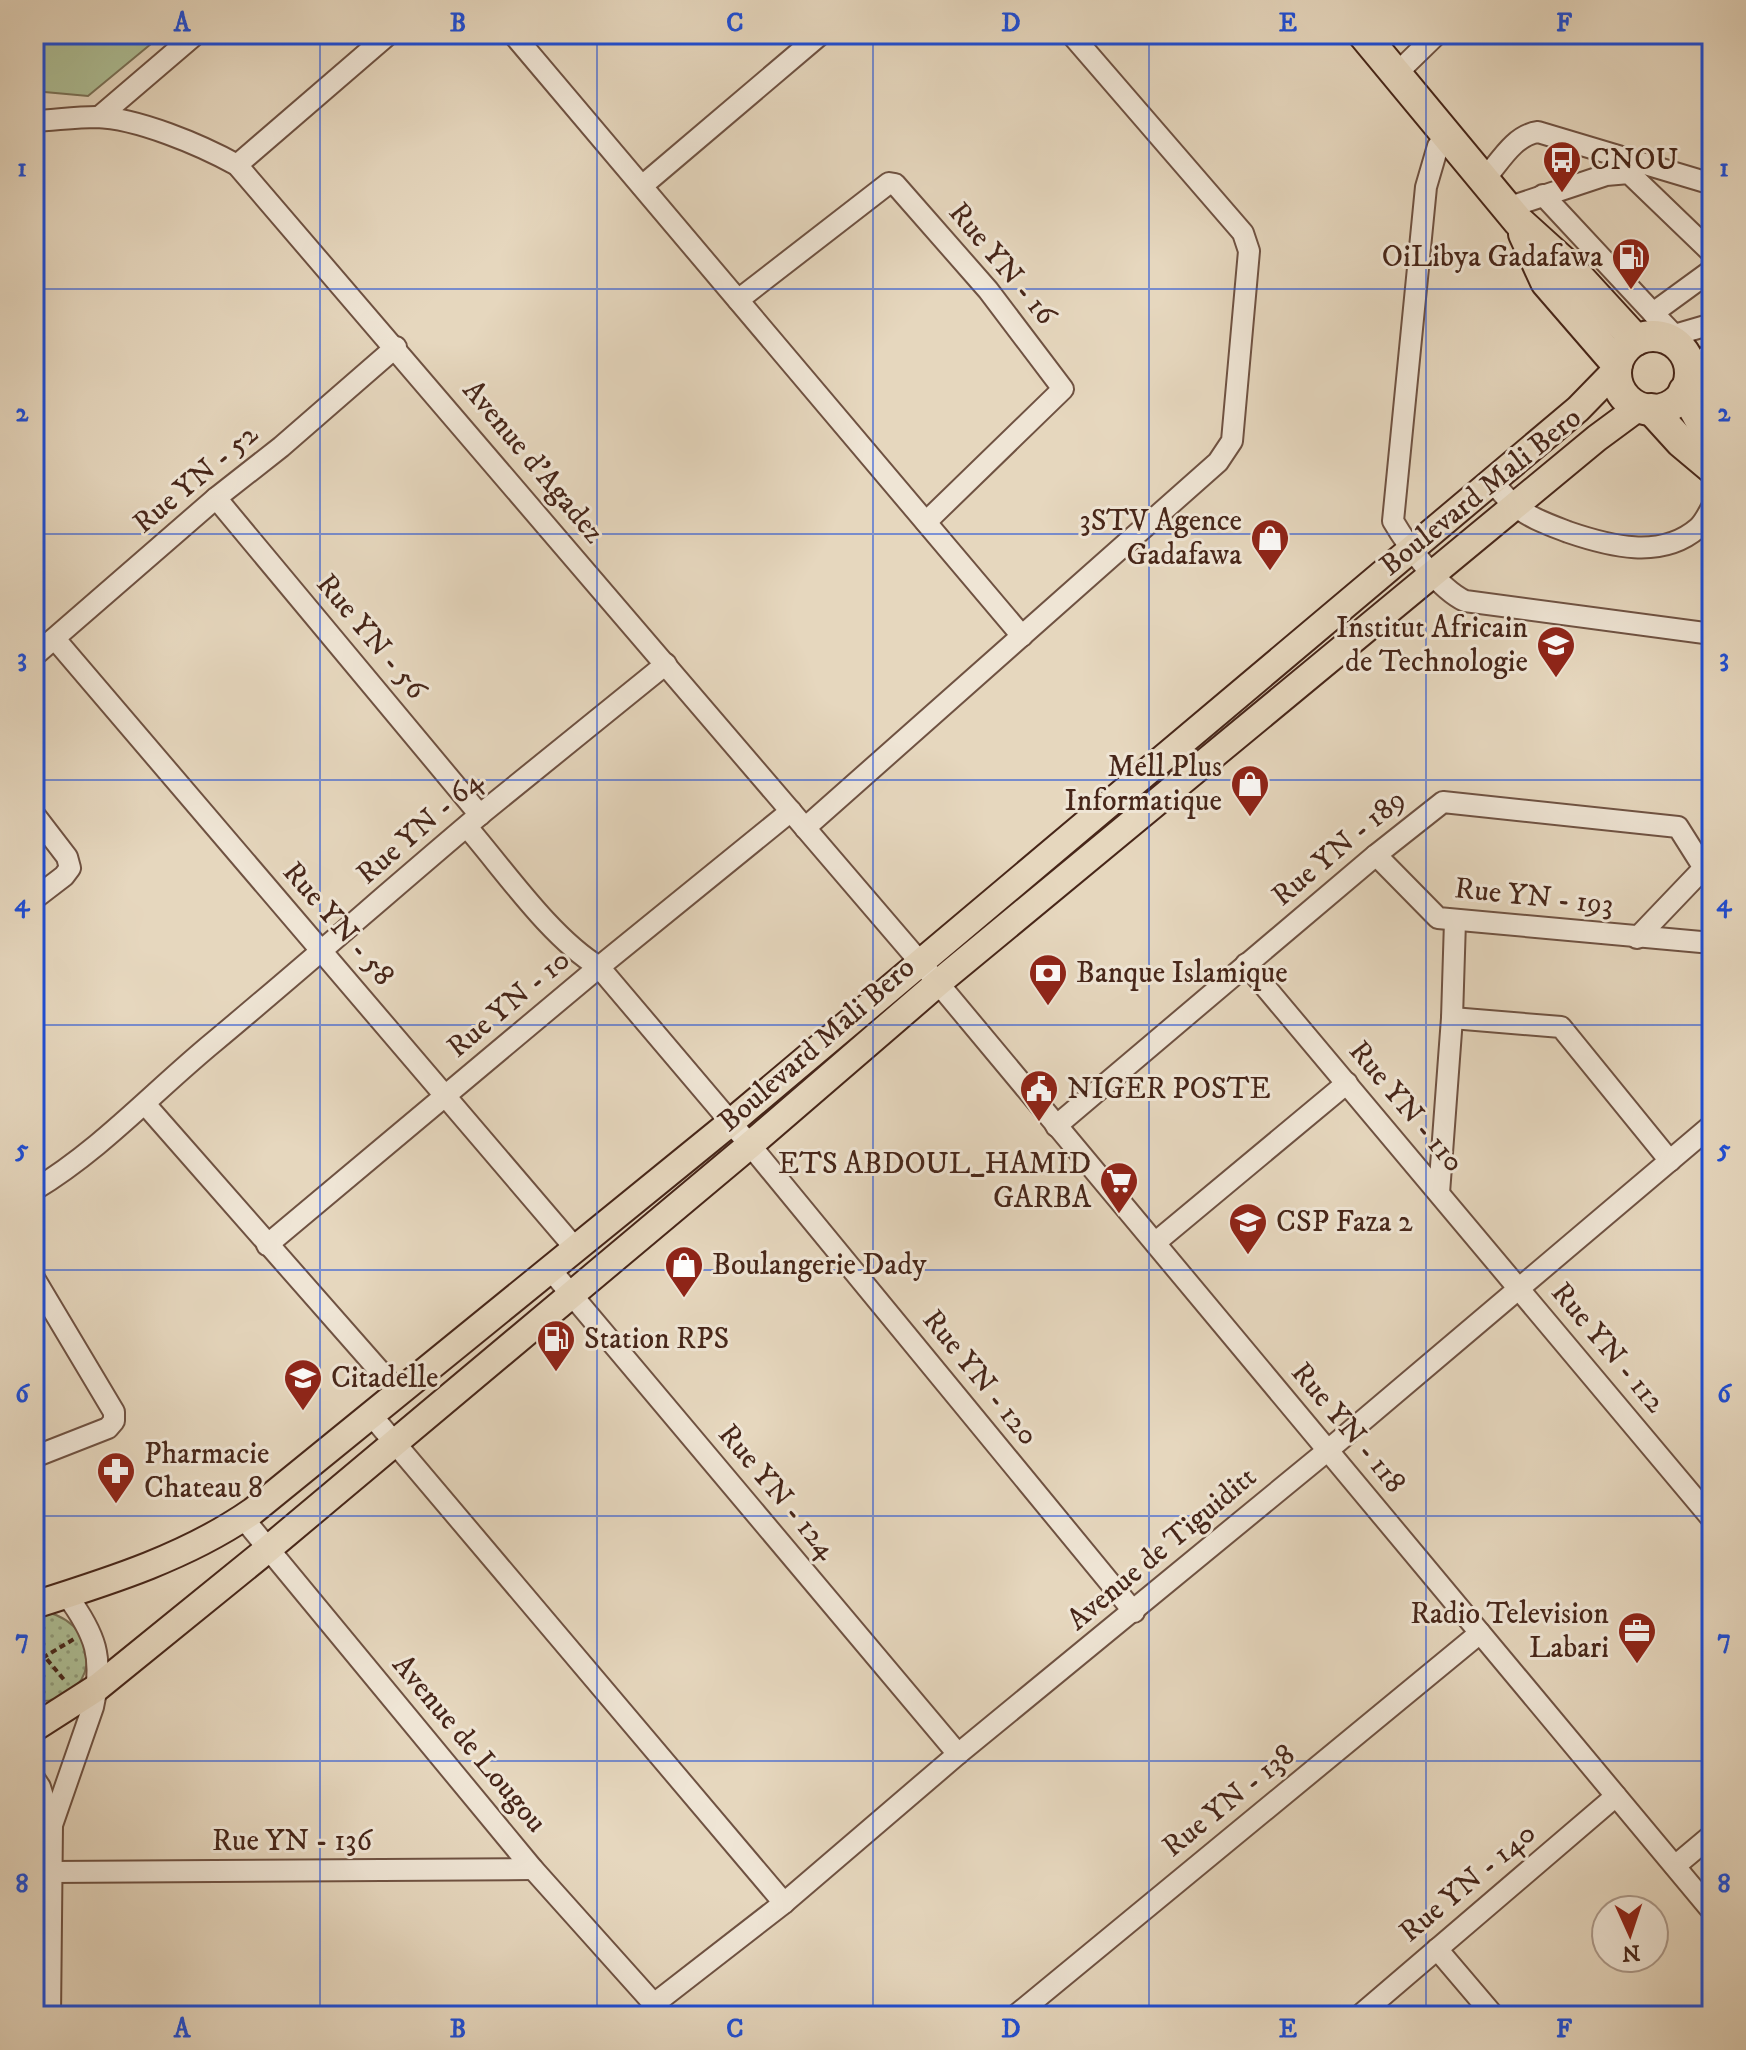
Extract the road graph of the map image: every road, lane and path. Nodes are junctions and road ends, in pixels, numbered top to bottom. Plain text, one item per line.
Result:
1 (196, 34) edge
2 (389, 34) edge
3 (513, 34) edge
4 (821, 34) edge
5 (1071, 34) edge
6 (1363, 34) edge
7 (1437, 34) edge
8 (1396, 74) junction
9 (99, 117) junction
10 (34, 121) edge
11 (1448, 136) junction
12 (237, 165) junction
13 (1484, 180) junction
14 (1712, 184) edge
15 (642, 186) junction
16 (1543, 195) junction
17 (1512, 215) junction
18 (1712, 253) edge
19 (1712, 270) edge
20 (738, 300) junction
21 (1712, 324) edge
22 (1657, 332) junction
23 (396, 347) junction
24 (1712, 351) edge
25 (1616, 367) junction
26 (1687, 384) junction
27 (1645, 408) junction
28 (1712, 441) edge
29 (1712, 468) edge
30 (1492, 481) junction
31 (216, 498) junction
32 (1514, 506) junction
33 (1712, 507) edge
34 (926, 522) junction
35 (1410, 550) junction
36 (1433, 573) junction
37 (1712, 634) edge
38 (1022, 636) junction
39 (55, 639) junction
40 (34, 656) edge
41 (666, 664) junction
42 (791, 811) junction
43 (34, 814) edge
44 (473, 821) junction
45 (805, 828) junction
46 (1376, 855) junction
47 (34, 899) edge
48 (1455, 921) junction
49 (1637, 938) junction
50 (1712, 943) edge
51 (322, 952) junction
52 (920, 961) junction
53 (1246, 964) junction
54 (599, 967) junction
55 (938, 983) junction
56 (1452, 1018) junction
57 (1347, 1083) junction
58 (447, 1096) junction
59 (145, 1104) junction
60 (730, 1123) junction
61 (1056, 1126) junction
62 (1708, 1136) edge
63 (750, 1145) junction
64 (1670, 1161) junction
65 (34, 1190) edge
66 (1439, 1193) junction
67 (1156, 1242) junction
68 (267, 1245) junction
69 (575, 1248) junction
70 (550, 1269) junction
71 (34, 1278) edge
72 (1519, 1288) junction
73 (571, 1293) junction
74 (400, 1394) junction
75 (372, 1416) junction
76 (395, 1444) junction
77 (1327, 1451) junction
78 (34, 1457) edge
79 (243, 1518) junction
80 (1712, 1519) edge
81 (268, 1549) junction
82 (66, 1594) junction
83 (34, 1605) edge
84 (1134, 1612) junction
85 (90, 1630) junction
86 (1480, 1633) junction
87 (34, 1644) edge
88 (46, 1657) junction
89 (34, 1663) edge
90 (89, 1693) junction
91 (34, 1728) edge
92 (958, 1754) junction
93 (34, 1778) edge
94 (1616, 1796) junction
95 (52, 1825) junction
96 (1712, 1835) edge
97 (1675, 1866) junction
98 (533, 1869) junction
99 (51, 1872) junction
100 (784, 1903) junction
101 (1712, 1911) edge
102 (1437, 1949) junction
103 (655, 2010) edge
104 (50, 2016) edge
105 (1015, 2016) edge
106 (1359, 2016) edge
107 (1494, 2016) edge

1 - 9 street
2 - 12 street
3 - 15 street
4 - 15 street
5 - 38 street
6 - 8 highway
7 - 8 street
8 - 11 highway
9 - 10 street, Avenue d'Agadez
9 - 12 street, Avenue d'Agadez
11 - 13 highway
11 - 35 street
12 - 23 street, Avenue d'Agadez
13 - 14 street
13 - 17 highway
15 - 20 street
16 - 17 street
16 - 18 street
16 - 22 street
17 - 22 highway
17 - 25 highway
19 - 22 street
20 - 34 street
20 - 34 street, Rue YN - 16
21 - 22 street
22 - 25 highway
22 - 26 highway
23 - 31 street, Rue YN - 52
23 - 41 street, Avenue d'Agadez
24 - 26 street
25 - 27 highway
25 - 30 main road, Boulevard Mali Bero
26 - 27 highway
26 - 28 highway
27 - 29 highway
27 - 32 main road, Boulevard Mali Bero
30 - 32 street
30 - 35 main road, Boulevard Mali Bero
31 - 39 street, Rue YN - 52
31 - 44 street, Rue YN - 56
32 - 33 street
32 - 36 main road, Boulevard Mali Bero
34 - 38 street
35 - 36 street
35 - 52 main road, Boulevard Mali Bero
36 - 37 street
36 - 55 main road, Boulevard Mali Bero
38 - 45 street
39 - 40 street, Rue YN - 52
39 - 51 street, Rue YN - 58
41 - 42 street, Avenue d'Agadez
41 - 44 street, Rue YN - 64
42 - 45 street, Avenue d'Agadez
42 - 54 street, Rue YN - 10
43 - 47 street
44 - 51 street, Rue YN - 64
44 - 54 street, Rue YN - 56
45 - 52 street, Avenue d'Agadez
46 - 48 street, Rue YN - 193
46 - 49 street, Rue YN - 189
46 - 53 street, Rue YN - 189
48 - 49 street, Rue YN - 193
48 - 56 street
49 - 50 street, Rue YN - 193
51 - 58 street, Rue YN - 58
51 - 59 street, Rue YN - 64
52 - 55 street, Avenue d'Agadez
52 - 60 main road, Boulevard Mali Bero
53 - 57 street, Rue YN - 110
53 - 61 street, Rue YN - 189
54 - 58 street, Rue YN - 10
54 - 60 street, Rue YN - 56
55 - 61 street, Rue YN - 118
55 - 63 main road, Boulevard Mali Bero
56 - 64 street
56 - 66 street
57 - 66 street, Rue YN - 110
57 - 67 street
58 - 68 street, Rue YN - 10
58 - 69 street, Rue YN - 58
59 - 65 street, Rue YN - 64
59 - 68 street
60 - 63 street, Rue YN - 120
60 - 69 main road, Boulevard Mali Bero
61 - 67 street, Rue YN - 118
62 - 64 street, Avenue de Tiguiditt
63 - 73 main road, Boulevard Mali Bero
63 - 84 street, Rue YN - 120
64 - 72 street, Avenue de Tiguiditt
66 - 72 street, Rue YN - 110
67 - 77 street, Rue YN - 118
68 - 74 street
69 - 70 main road, Boulevard Mali Bero
70 - 73 street, Rue YN - 124
70 - 74 main road, Boulevard Mali Bero
71 - 78 street
72 - 77 street, Avenue de Tiguiditt
72 - 80 street, Rue YN - 112
73 - 76 main road, Boulevard Mali Bero
73 - 92 street, Rue YN - 124
74 - 75 main road, Boulevard Mali Bero
75 - 76 street
75 - 79 main road, Boulevard Mali Bero
76 - 81 main road, Boulevard Mali Bero
76 - 100 street
77 - 84 street, Avenue de Tiguiditt
77 - 86 street, Rue YN - 118
79 - 81 street, Avenue de Lougou
79 - 82 main road, Boulevard Mali Bero
81 - 90 main road, Boulevard Mali Bero
81 - 98 street, Avenue de Lougou
82 - 83 main road, Boulevard Mali Bero
82 - 85 street
84 - 92 street, Avenue de Tiguiditt
85 - 88 path
85 - 90 street
86 - 94 street, Rue YN - 118
86 - 105 street, Rue YN - 138
87 - 88 path
88 - 89 path
88 - 90 path
90 - 91 main road, Boulevard Mali Bero
90 - 95 street
92 - 100 street, Avenue de Tiguiditt
93 - 95 street
94 - 97 street, Rue YN - 118
94 - 102 street, Rue YN - 140
95 - 99 street
96 - 97 street
97 - 101 street, Rue YN - 118
98 - 99 street, Rue YN - 136
98 - 103 street, Avenue de Lougou
99 - 104 street
100 - 103 street, Avenue de Tiguiditt
102 - 106 street, Rue YN - 140
102 - 107 street

